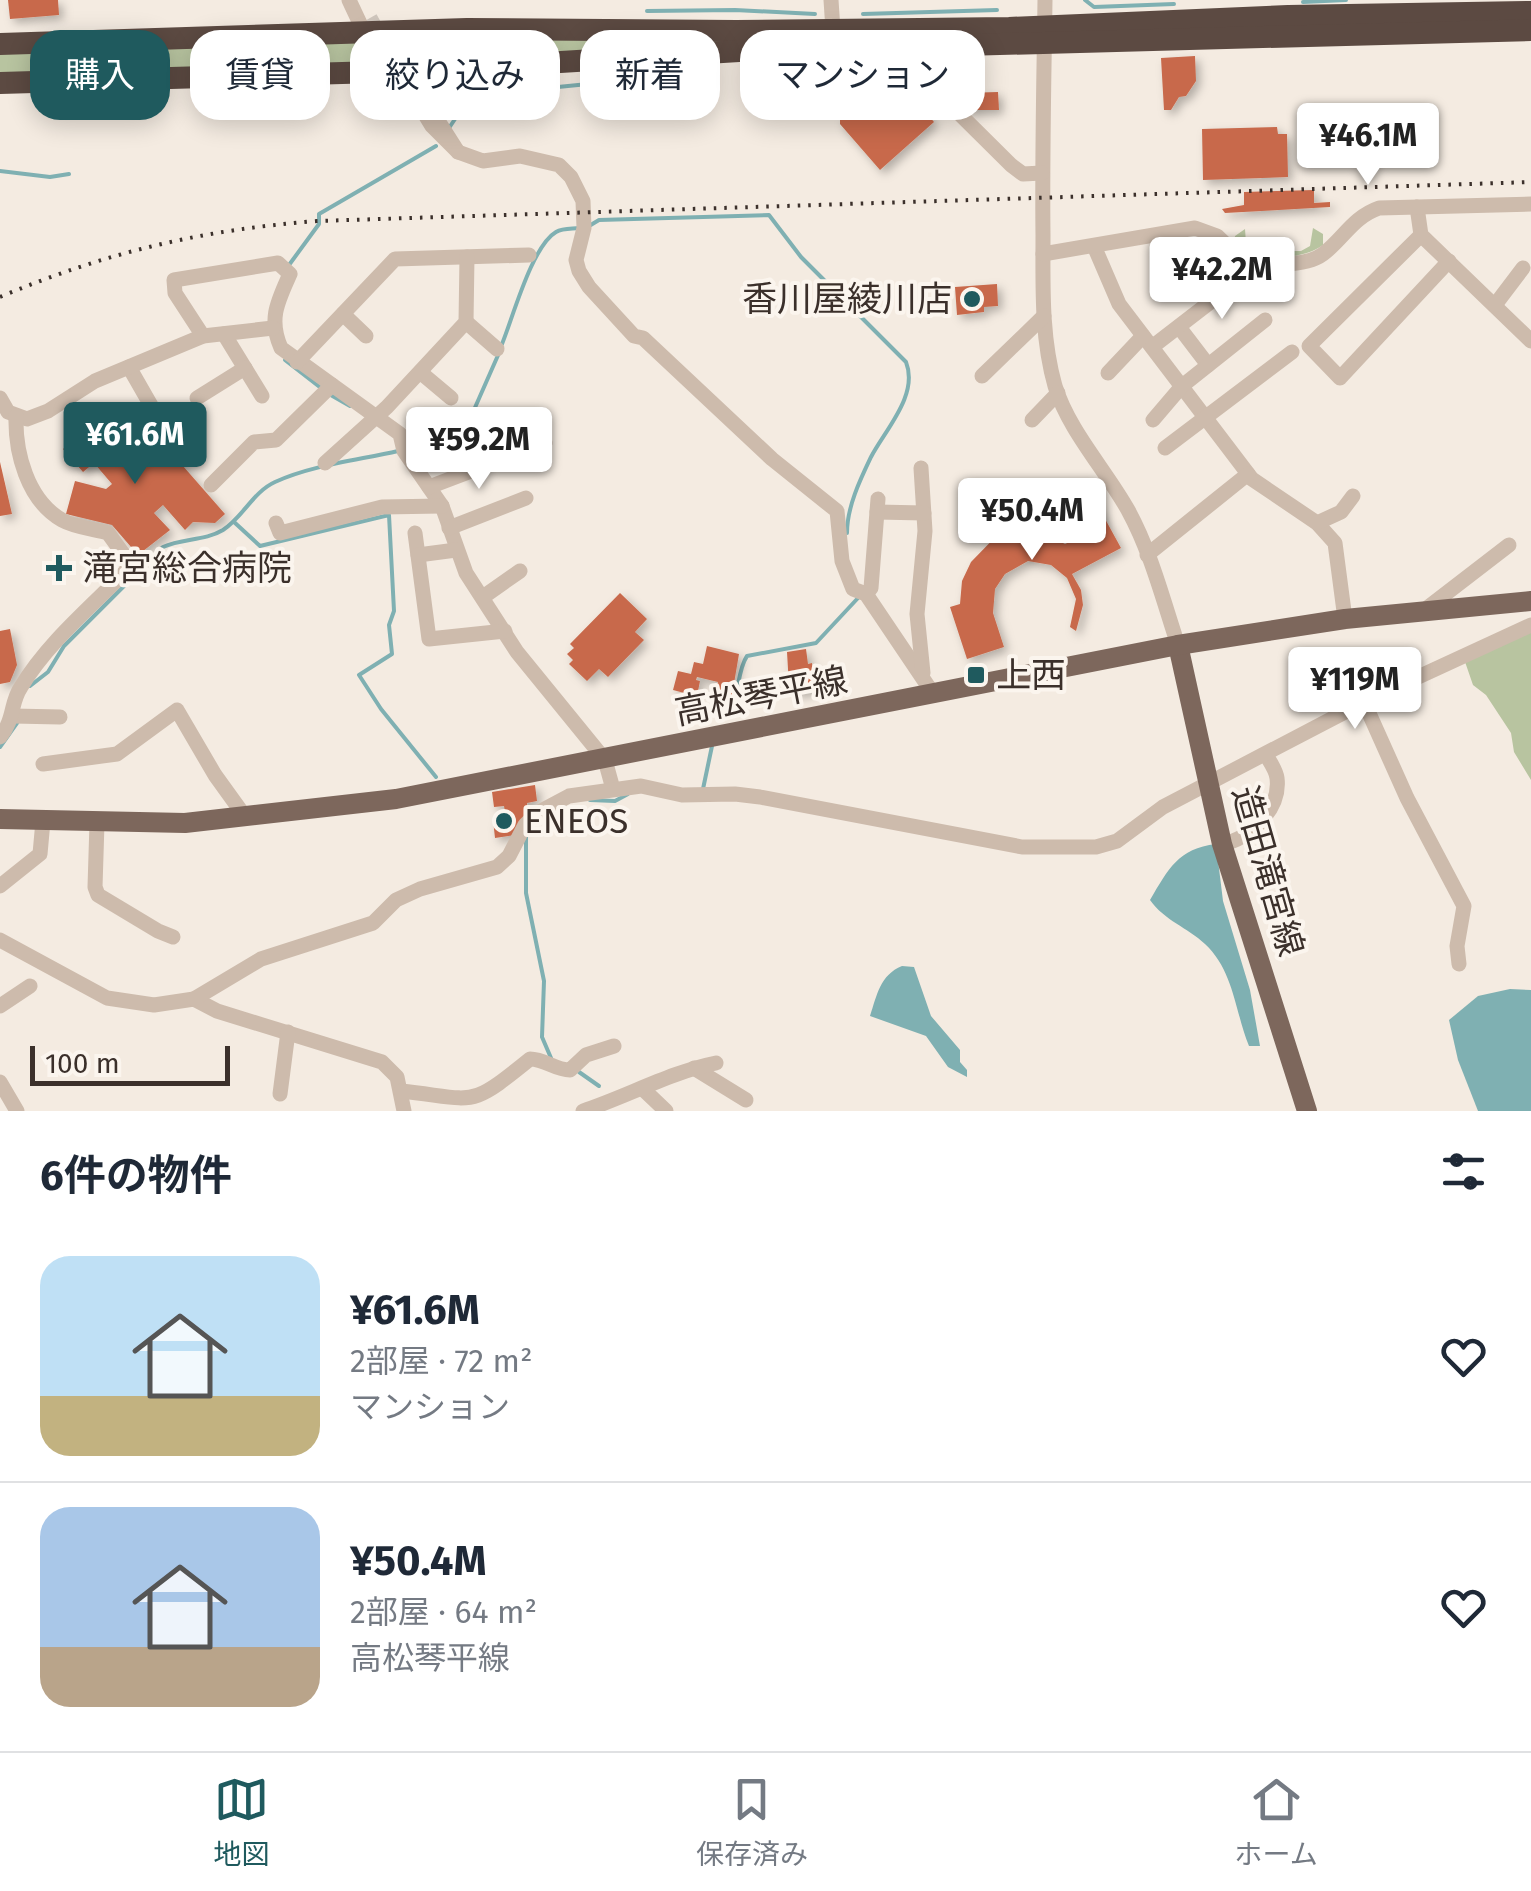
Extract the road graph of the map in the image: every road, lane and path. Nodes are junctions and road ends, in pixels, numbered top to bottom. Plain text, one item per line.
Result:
1 (349, 0) edge
2 (359, 0) edge
3 (831, 0) edge
4 (1044, 0) edge
5 (1526, 0) edge
6 (1531, 11) edge
7 (367, 25) junction
8 (834, 30) joint
9 (1531, 30) edge
10 (985, 33) edge
11 (1044, 34) junction
12 (985, 39) edge
13 (0, 44) edge
14 (740, 51) edge
15 (560, 67) edge
16 (350, 80) edge
17 (0, 83) edge
18 (438, 120) edge
19 (966, 120) edge
20 (1042, 174) junction
21 (1531, 204) edge
22 (1416, 207) junction
23 (1420, 235) junction
24 (1094, 246) junction
25 (1043, 254) junction
26 (529, 255) dead end
27 (467, 257) junction
28 (1243, 261) junction
29 (1448, 262) junction
30 (1523, 268) dead end
31 (1495, 304) junction
32 (343, 314) junction
33 (1044, 316) junction
34 (1265, 320) dead end
35 (466, 322) junction
36 (1179, 327) junction
37 (270, 329) junction
38 (224, 334) junction
39 (1529, 335) edge
40 (202, 336) junction
41 (366, 336) dead end
42 (1148, 342) junction
43 (496, 349) dead end
44 (1292, 352) dead end
45 (297, 362) junction
46 (1208, 365) junction
47 (129, 367) junction
48 (245, 368) junction
49 (420, 372) junction
50 (1108, 373) dead end
51 (982, 376) dead end
52 (1182, 386) junction
53 (328, 389) junction
54 (1058, 393) junction
55 (262, 396) dead end
56 (0, 398) edge
57 (197, 398) dead end
58 (451, 398) dead end
59 (16, 416) junction
60 (1205, 416) junction
61 (374, 418) junction
62 (1032, 420) dead end
63 (1152, 420) dead end
64 (173, 434) dead end
65 (546, 443) dead end
66 (1165, 448) dead end
67 (325, 463) dead end
68 (921, 468) dead end
69 (1248, 474) junction
70 (210, 485) dead end
71 (429, 487) junction
72 (1353, 496) dead end
73 (526, 498) dead end
74 (442, 506) junction
75 (924, 513) junction
76 (276, 522) dead end
77 (1316, 523) junction
78 (449, 528) junction
79 (415, 533) dead end
80 (1509, 545) dead end
81 (456, 550) junction
82 (418, 555) junction
83 (1148, 555) junction
84 (520, 571) dead end
85 (866, 594) junction
86 (483, 598) junction
87 (1531, 601) edge
88 (1422, 612) junction
89 (1345, 619) junction
90 (1531, 625) edge
91 (505, 631) junction
92 (1178, 645) junction
93 (929, 686) junction
94 (1364, 702) junction
95 (17, 716) junction
96 (60, 717) dead end
97 (0, 737) edge
98 (1266, 755) junction
99 (605, 760) junction
100 (44, 764) dead end
101 (1209, 782) junction
102 (614, 789) junction
103 (246, 818) junction
104 (0, 819) edge
105 (43, 821) junction
106 (97, 823) junction
107 (1222, 844) junction
108 (0, 886) edge
109 (173, 937) dead end
110 (0, 940) edge
111 (1459, 964) dead end
112 (30, 986) dead end
113 (194, 999) junction
114 (0, 1006) edge
115 (288, 1032) junction
116 (614, 1046) dead end
117 (716, 1064) dead end
118 (694, 1068) junction
119 (0, 1082) edge
120 (401, 1090) junction
121 (644, 1090) junction
122 (280, 1094) dead end
123 (746, 1100) dead end
124 (18, 1111) edge
125 (404, 1111) edge
126 (584, 1111) edge
127 (666, 1111) edge
128 (1307, 1111) edge

1 - 7 street
2 - 7 street
3 - 8 street
4 - 11 street
5 - 6 street
6 - 11 highway
7 - 8 highway
7 - 13 highway
9 - 11 highway
10 - 11 highway
11 - 12 highway
11 - 20 street
14 - 15 highway
16 - 17 highway
18 - 85 street
19 - 20 street
20 - 25 street
21 - 22 street
22 - 23 street
22 - 28 street
23 - 29 street
23 - 29 street
24 - 25 street
24 - 28 street
24 - 42 street
25 - 33 street
26 - 27 street
27 - 32 street
27 - 35 street
28 - 36 street
29 - 31 street
30 - 31 street
31 - 39 street
32 - 41 street
32 - 45 street
33 - 51 street
33 - 54 street
34 - 46 street
35 - 43 street
35 - 49 street
36 - 42 street
36 - 46 street
37 - 38 street
37 - 40 street
37 - 45 street
38 - 40 street
38 - 48 street
40 - 47 street
42 - 50 street
42 - 52 street
44 - 60 street
45 - 53 street
46 - 52 street
47 - 59 street
47 - 64 street
48 - 55 street
48 - 57 street
49 - 58 street
49 - 61 street
52 - 60 street
52 - 63 street
53 - 61 street
53 - 70 street
54 - 62 street
54 - 83 street
56 - 59 street
59 - 95 street
60 - 66 street
60 - 69 street
61 - 67 street
61 - 71 street
65 - 71 street
68 - 75 street
69 - 77 street
69 - 83 street
71 - 74 street
72 - 77 street
73 - 78 street
74 - 76 street
74 - 78 street
75 - 85 street
75 - 93 street
77 - 89 street
78 - 81 street
79 - 82 street
80 - 88 street
81 - 82 street
81 - 86 street
82 - 91 street
83 - 92 street
84 - 86 street
85 - 93 street
86 - 91 street
87 - 88 main road, 高松琴平線
88 - 89 main road, 高松琴平線
89 - 92 main road, 高松琴平線
90 - 94 street
91 - 99 street
92 - 93 main road, 高松琴平線
92 - 101 main road, 造田滝宮線
93 - 99 main road, 高松琴平線
94 - 98 street
94 - 111 street
95 - 96 street
95 - 97 street
98 - 101 street
98 - 107 street
99 - 102 street
99 - 103 main road, 高松琴平線
100 - 103 street
101 - 102 street
101 - 107 main road, 造田滝宮線
102 - 113 street
103 - 106 main road, 高松琴平線
104 - 105 main road, 高松琴平線
105 - 106 main road, 高松琴平線
105 - 108 street
106 - 109 street
107 - 128 main road, 造田滝宮線
110 - 113 street
112 - 114 street
113 - 115 street
115 - 120 street
115 - 122 street
116 - 120 street
117 - 118 street
118 - 121 street
118 - 123 street
119 - 124 street
120 - 125 street
121 - 126 street
121 - 127 street

